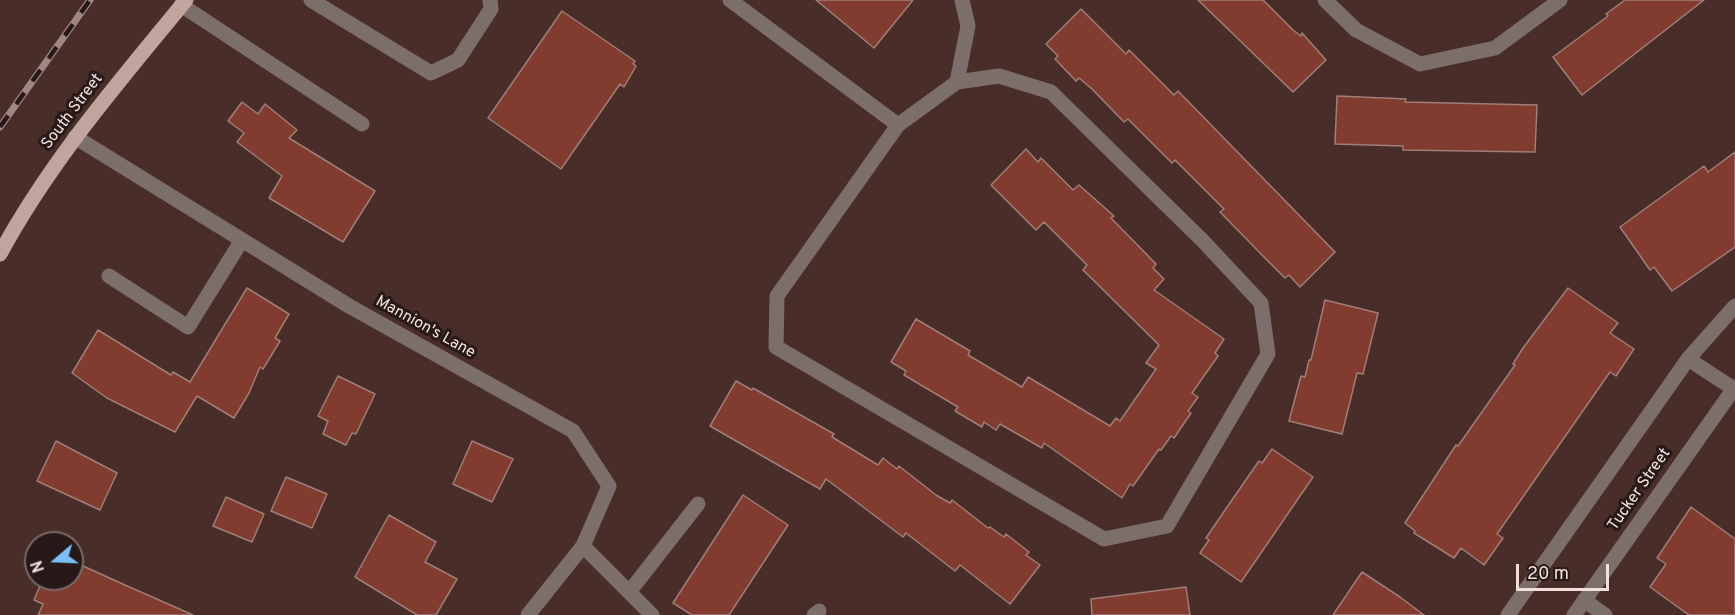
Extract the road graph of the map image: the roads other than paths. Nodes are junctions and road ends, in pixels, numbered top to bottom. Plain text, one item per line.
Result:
1 (311, 0) edge
2 (490, 0) edge
3 (730, 0) edge
4 (962, 0) edge
5 (1325, 0) edge
6 (1560, 0) edge
7 (184, 3) edge
8 (957, 82) junction
9 (362, 124) dead end
10 (898, 125) junction
11 (75, 137) junction
12 (242, 240) junction
13 (0, 254) edge
14 (109, 276) dead end
15 (1735, 306) edge
16 (1688, 359) junction
17 (1734, 388) edge
18 (698, 504) dead end
19 (583, 546) junction
20 (630, 591) junction
21 (1584, 600) junction
22 (528, 615) edge
23 (652, 615) edge
24 (1508, 615) edge
25 (1574, 615) edge
26 (1605, 615) edge

1 - 2 street
3 - 10 street
4 - 8 street
5 - 6 street
7 - 9 street
7 - 11 main road, South Street
8 - 10 street
8 - 10 street
11 - 12 street, Mannion's Lane
11 - 13 main road, South Street
12 - 14 street
12 - 19 street, Mannion's Lane
15 - 16 street
16 - 17 street
16 - 24 street
17 - 21 street, Tucker Street
18 - 20 street
19 - 20 street
19 - 22 street, Mannion's Lane
20 - 23 street
21 - 25 street, Tucker Street
21 - 26 street

